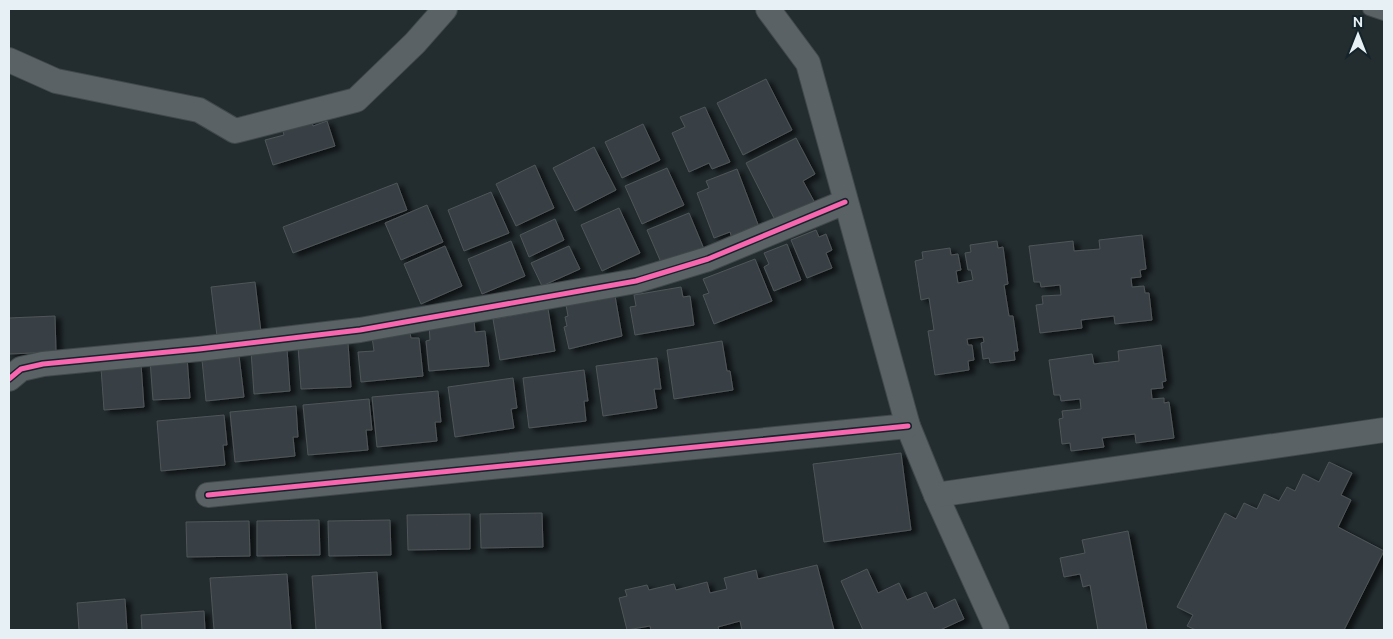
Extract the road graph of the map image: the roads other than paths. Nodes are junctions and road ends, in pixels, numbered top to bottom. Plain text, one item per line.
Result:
1 (445, 9) edge
2 (768, 9) edge
3 (1369, 9) edge
4 (1384, 14) edge
5 (9, 60) edge
6 (845, 202) junction
7 (9, 379) edge
8 (908, 426) junction
9 (1384, 430) edge
10 (208, 495) dead end
11 (936, 495) junction
12 (997, 630) edge

1 - 5 street
2 - 6 street
3 - 4 lane
6 - 7 street
6 - 8 street
8 - 10 street
8 - 11 street
9 - 11 street
11 - 12 street

